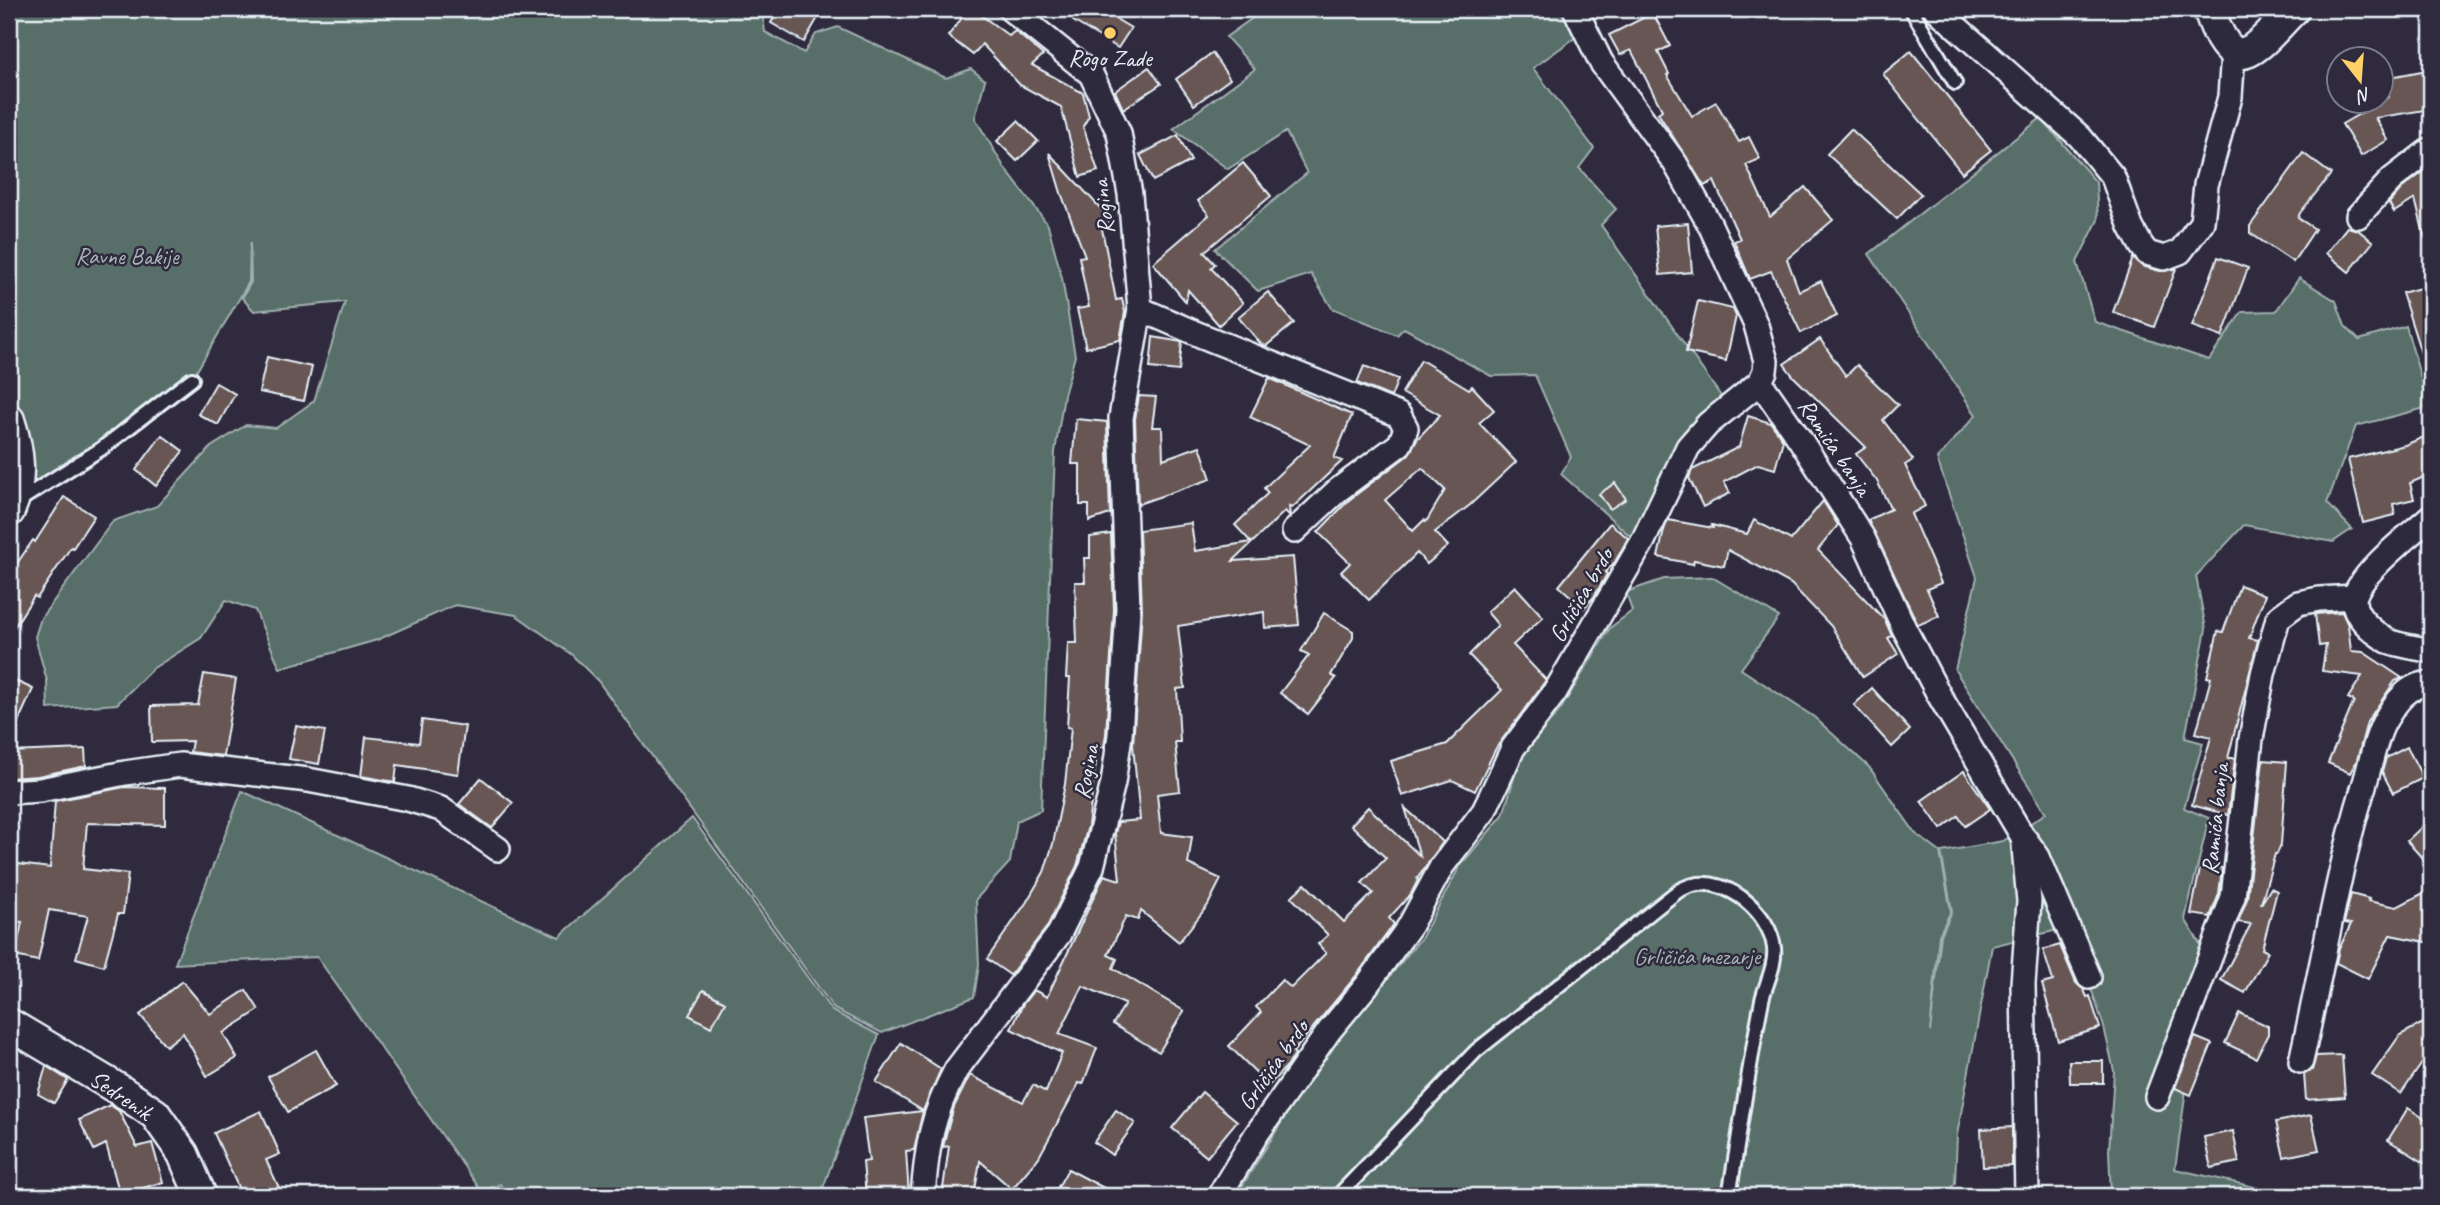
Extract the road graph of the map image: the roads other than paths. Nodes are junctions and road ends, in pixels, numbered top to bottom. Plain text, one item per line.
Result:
1 (1010, 9) edge
2 (1575, 9) edge
3 (1911, 9) edge
4 (1936, 9) edge
5 (2209, 9) edge
6 (2294, 9) edge
7 (2233, 52) junction
8 (1955, 83) dead end
9 (2431, 149) edge
10 (2358, 216) dead end
11 (1140, 309) junction
12 (192, 379) dead end
13 (1760, 383) junction
14 (9, 420) edge
15 (10, 508) edge
16 (2431, 516) edge
17 (1294, 531) dead end
18 (2354, 597) junction
19 (2431, 651) edge
20 (2431, 684) edge
21 (9, 792) edge
22 (2023, 836) junction
23 (498, 849) dead end
24 (2089, 978) dead end
25 (9, 1024) edge
26 (2301, 1061) dead end
27 (2157, 1097) dead end
28 (201, 1196) edge
29 (923, 1196) edge
30 (1219, 1196) edge
31 (1338, 1196) edge
32 (1729, 1196) edge
33 (2027, 1196) edge

1 - 11 street, Rogina
2 - 13 street
3 - 8 lane
4 - 7 street
5 - 7 street
6 - 7 street
9 - 10 street
11 - 17 street
11 - 29 street, Rogina
12 - 15 lane
13 - 22 street, Ramića banja
13 - 30 street, Grličića brdo
14 - 15 street
16 - 18 street
18 - 19 street
18 - 27 street, Ramića banja
20 - 26 street
21 - 23 street
22 - 24 street, Ramića banja
22 - 33 street, Ramića banja
25 - 28 street, Sedrenik
31 - 32 lane

